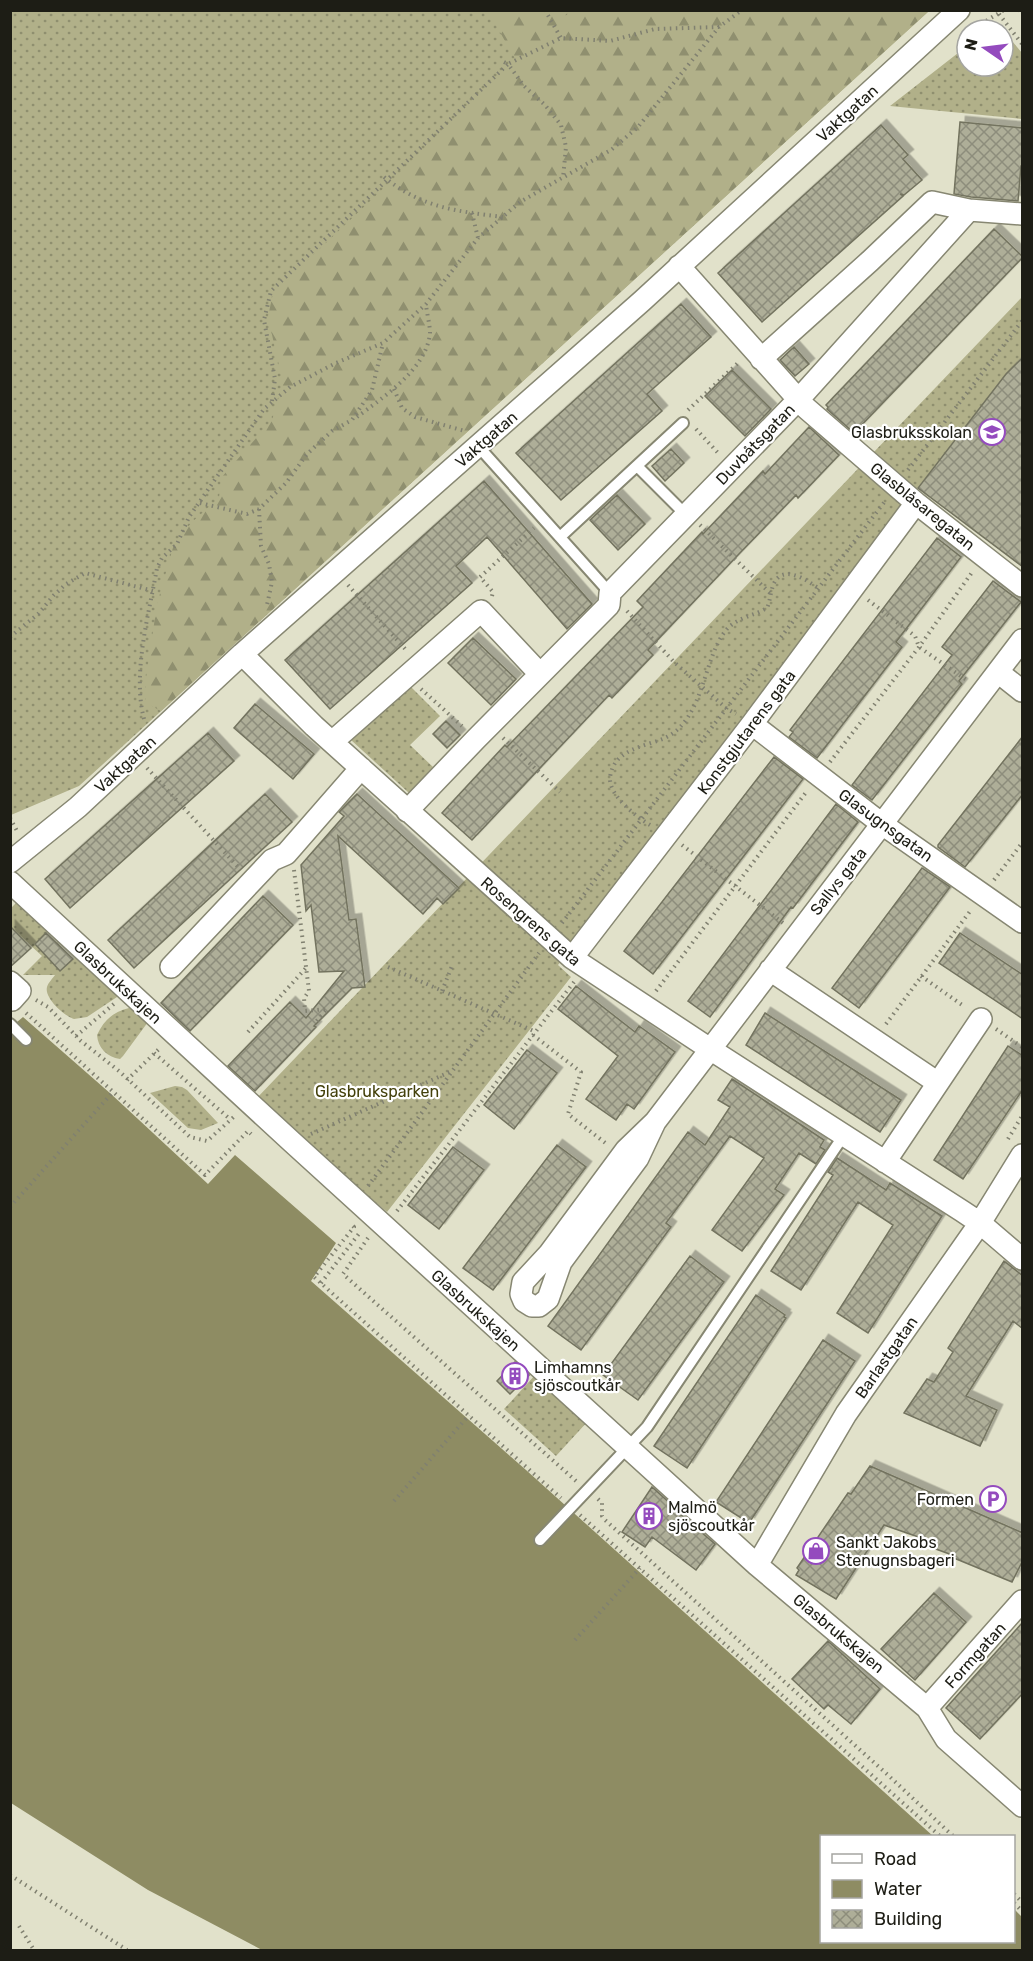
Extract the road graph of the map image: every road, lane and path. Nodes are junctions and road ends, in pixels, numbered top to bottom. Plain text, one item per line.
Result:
1 (545, 10) edge
2 (742, 10) edge
3 (959, 10) edge
4 (1004, 10) edge
5 (1019, 10) edge
6 (999, 14) junction
7 (1023, 15) edge
8 (992, 18) edge
9 (719, 27) junction
10 (561, 38) junction
11 (1023, 44) edge
12 (506, 63) junction
13 (563, 178) junction
14 (386, 179) junction
15 (969, 210) junction
16 (472, 213) junction
17 (1023, 214) edge
18 (503, 217) junction
19 (478, 238) junction
20 (679, 266) junction
21 (426, 304) junction
22 (1023, 321) edge
23 (383, 343) junction
24 (757, 354) junction
25 (394, 388) junction
26 (798, 400) junction
27 (272, 402) junction
28 (352, 420) junction
29 (683, 423) junction
30 (478, 446) junction
31 (637, 466) junction
32 (731, 469) junction
33 (896, 486) junction
34 (200, 503) junction
35 (916, 503) junction
36 (259, 509) junction
37 (687, 514) junction
38 (543, 519) junction
39 (560, 537) junction
40 (348, 585) dead end
41 (1023, 586) edge
42 (818, 588) junction
43 (153, 591) junction
44 (850, 591) junction
45 (610, 593) junction
46 (771, 594) junction
47 (481, 610) junction
48 (269, 630) junction
49 (10, 637) edge
50 (1023, 640) edge
51 (242, 654) junction
52 (413, 670) junction
53 (998, 672) junction
54 (540, 674) junction
55 (703, 687) junction
56 (1023, 691) edge
57 (983, 692) junction
58 (726, 708) junction
59 (752, 724) junction
60 (483, 732) junction
61 (150, 742) junction
62 (332, 742) junction
63 (361, 768) junction
64 (560, 792) dead end
65 (407, 811) junction
66 (641, 820) junction
67 (882, 824) junction
68 (668, 835) junction
69 (1023, 843) edge
70 (286, 854) junction
71 (10, 862) edge
72 (10, 882) edge
73 (252, 882) junction
74 (983, 895) junction
75 (1023, 922) edge
76 (797, 935) junction
77 (549, 940) junction
78 (579, 963) junction
79 (453, 966) dead end
80 (171, 967) dead end
81 (388, 967) dead end
82 (306, 968) junction
83 (770, 970) junction
84 (442, 991) junction
85 (128, 992) junction
86 (13, 993) edge
87 (494, 1014) junction
88 (981, 1019) dead end
89 (315, 1023) dead end
90 (10, 1024) edge
91 (248, 1032) dead end
92 (174, 1034) junction
93 (534, 1034) junction
94 (76, 1036) junction
95 (874, 1039) junction
96 (26, 1040) dead end
97 (710, 1049) junction
98 (154, 1053) junction
99 (452, 1071) junction
100 (127, 1080) junction
101 (938, 1083) junction
102 (113, 1092) junction
103 (248, 1102) junction
104 (231, 1120) junction
105 (655, 1122) junction
106 (844, 1135) junction
107 (257, 1139) dead end
108 (292, 1142) junction
109 (1023, 1155) edge
110 (622, 1156) junction
111 (885, 1162) junction
112 (10, 1208) edge
113 (351, 1210) junction
114 (379, 1222) junction
115 (980, 1222) junction
116 (1023, 1259) edge
117 (321, 1283) junction
118 (469, 1415) junction
119 (627, 1447) junction
120 (564, 1470) dead end
121 (394, 1501) dead end
122 (571, 1507) junction
123 (602, 1516) dead end
124 (540, 1540) dead end
125 (757, 1564) junction
126 (640, 1568) junction
127 (1023, 1601) edge
128 (575, 1640) dead end
129 (927, 1708) junction
130 (1023, 1806) edge
131 (939, 1835) edge
132 (952, 1835) edge
133 (10, 1875) edge
134 (19, 1926) dead end
135 (34, 1950) edge
136 (127, 1950) edge

1 - 10 path
2 - 9 path
3 - 20 street, Vaktgatan
4 - 6 path
5 - 7 path
6 - 8 path
6 - 11 path
9 - 10 path
9 - 13 path
10 - 12 path
12 - 13 path
12 - 14 path
13 - 18 path
14 - 16 path
14 - 27 path
15 - 17 street
15 - 24 street
15 - 26 street, Duvbåtsgatan
16 - 18 path
16 - 19 path
18 - 19 path
19 - 21 path
20 - 24 street, Glasblåsaregatan
20 - 30 street, Vaktgatan
21 - 23 path
21 - 25 path
22 - 33 path
23 - 27 path
23 - 28 path
24 - 26 street, Glasblåsaregatan
24 - 29 path
25 - 28 path
25 - 30 path
26 - 32 street, Duvbåtsgatan
26 - 33 street, Glasblåsaregatan
27 - 34 path
28 - 36 path
29 - 31 lane
29 - 32 path
30 - 38 lane
30 - 48 street, Vaktgatan
31 - 37 lane
31 - 39 lane
32 - 37 street, Duvbåtsgatan
33 - 35 street, Glasblåsaregatan
33 - 42 path
34 - 36 path
34 - 43 path
35 - 41 street, Glasblåsaregatan
35 - 44 street, Konstgjutarens gata
36 - 48 path
37 - 45 street, Duvbåtsgatan
37 - 46 path
38 - 39 lane
38 - 47 path
39 - 45 lane
40 - 52 path
42 - 46 path
42 - 58 path
43 - 49 path
43 - 61 path
44 - 57 path
44 - 59 street, Konstgjutarens gata
45 - 54 street, Duvbåtsgatan
45 - 55 path
46 - 55 path
47 - 52 street
47 - 54 street
48 - 51 street, Vaktgatan
50 - 53 street, Sallys gata
51 - 61 street, Vaktgatan
51 - 62 street, Rosengrens gata
52 - 60 path
52 - 62 street
53 - 56 street
53 - 57 street, Sallys gata
54 - 60 street, Duvbåtsgatan
55 - 58 path
55 - 66 path
57 - 67 street, Sallys gata
58 - 59 path
58 - 66 path
59 - 67 street, Glasugnsgatan
59 - 68 street, Konstgjutarens gata
60 - 64 path
60 - 65 street, Duvbåtsgatan
61 - 71 street, Vaktgatan
61 - 73 path
62 - 63 street, Rosengrens gata
63 - 65 street, Rosengrens gata
63 - 70 street
65 - 77 street, Rosengrens gata
66 - 68 path
66 - 77 path
67 - 74 street, Glasugnsgatan
67 - 76 street, Sallys gata
68 - 76 path
68 - 78 street, Konstgjutarens gata
69 - 74 path
70 - 73 street
70 - 82 path
72 - 85 street, Glasbrukskajen
73 - 80 street
74 - 75 street, Glasugnsgatan
74 - 95 path
76 - 83 street, Sallys gata
77 - 78 street, Rosengrens gata
77 - 87 path
78 - 93 path
78 - 97 street, Rosengrens gata
79 - 84 path
81 - 84 path
82 - 89 path
82 - 91 path
83 - 95 street
83 - 97 street, Sallys gata
84 - 87 path
85 - 92 street, Glasbrukskajen
85 - 94 path
86 - 94 path
86 - 102 path
87 - 93 path
87 - 99 path
88 - 101 street
90 - 96 lane
92 - 98 path
92 - 103 street, Glasbrukskajen
93 - 110 path
93 - 114 path
94 - 100 path
95 - 101 street
97 - 105 street, Sallys gata
97 - 106 street, Rosengrens gata
98 - 100 path
98 - 104 path
99 - 108 path
99 - 113 path
100 - 104 path
101 - 111 street
102 - 107 path
102 - 112 path
103 - 104 path
103 - 108 street, Glasbrukskajen
105 - 110 street, Sallys gata
105 - 110 street, Sallys gata
106 - 111 street, Rosengrens gata
106 - 119 lane
108 - 113 street, Glasbrukskajen
109 - 115 street, Barlastgatan
111 - 115 street, Rosengrens gata
113 - 114 street, Glasbrukskajen
113 - 117 path
114 - 117 path
114 - 119 street, Glasbrukskajen
114 - 120 path
115 - 116 street, Rosengrens gata
115 - 125 street, Barlastgatan
117 - 118 path
118 - 121 path
118 - 122 path
119 - 122 lane
119 - 125 street, Glasbrukskajen
122 - 124 lane
122 - 126 path
123 - 132 path
125 - 129 street, Glasbrukskajen
126 - 128 path
126 - 131 path
127 - 129 street, Formgatan
129 - 130 street, Glasbrukskajen
133 - 136 path
134 - 135 path

